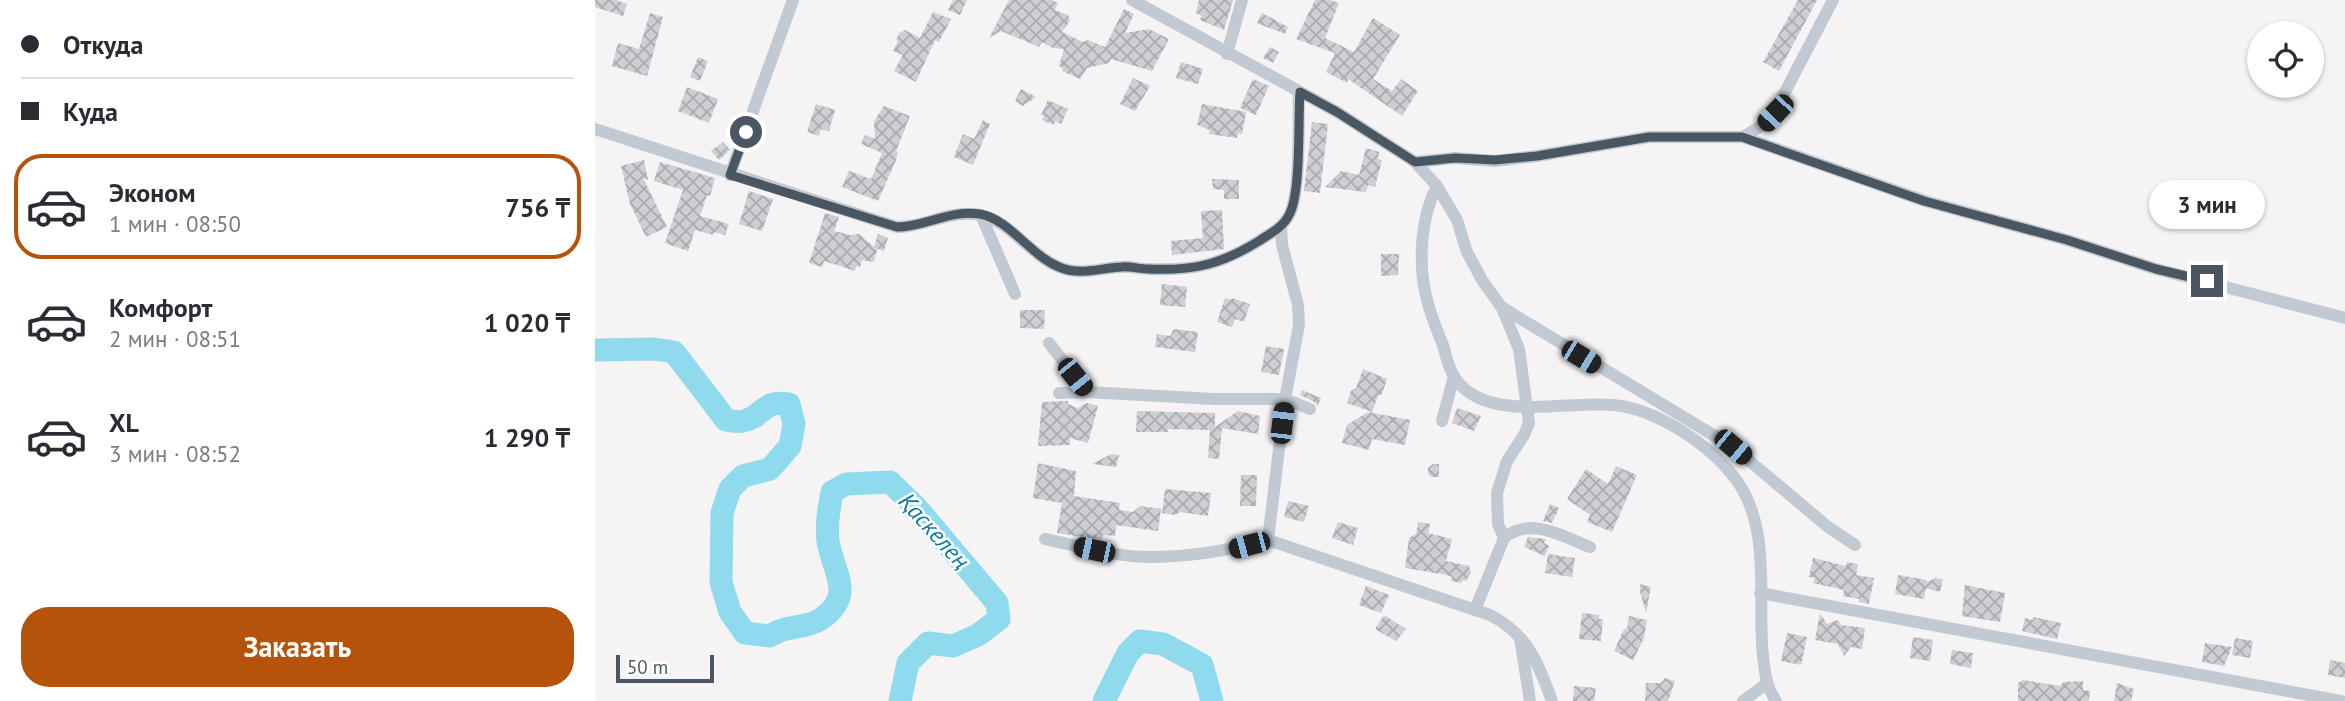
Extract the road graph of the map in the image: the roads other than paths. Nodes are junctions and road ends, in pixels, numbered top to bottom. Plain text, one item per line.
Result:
1 (793, 0) edge
2 (1132, 0) edge
3 (1241, 0) edge
4 (1833, 0) edge
5 (1227, 54) junction
6 (1300, 92) junction
7 (595, 129) edge
8 (1742, 137) junction
9 (1415, 162) junction
10 (730, 175) junction
11 (1437, 186) junction
12 (981, 215) junction
13 (1281, 227) junction
14 (1016, 294) dead end
15 (1502, 308) junction
16 (2345, 318) edge
17 (1049, 343) dead end
18 (1454, 376) junction
19 (1087, 392) junction
20 (1059, 394) dead end
21 (1285, 399) junction
22 (1528, 407) junction
23 (1311, 410) dead end
24 (1442, 421) dead end
25 (1504, 538) junction
26 (1045, 539) dead end
27 (1268, 540) junction
28 (1855, 545) dead end
29 (1590, 547) dead end
30 (1760, 593) junction
31 (1475, 610) junction
32 (1519, 635) junction
33 (1766, 684) junction
34 (1530, 701) edge
35 (1552, 701) edge
36 (1743, 701) edge
37 (1776, 701) edge
38 (2341, 701) edge

1 - 10 street
2 - 5 street
3 - 5 street
4 - 8 street
5 - 6 street
6 - 9 street
6 - 13 street
7 - 10 street
8 - 9 street
8 - 16 street
9 - 11 street
10 - 12 street
11 - 15 street
11 - 18 street
12 - 13 street
12 - 14 street
13 - 21 street
15 - 22 street
15 - 28 street
17 - 19 street
18 - 22 street
18 - 24 street
19 - 20 street
19 - 21 street
21 - 23 street
21 - 27 street
22 - 25 street
22 - 30 street
25 - 29 street
25 - 31 street
26 - 27 street
27 - 31 street
30 - 33 street
30 - 38 street
31 - 32 street
32 - 34 street
32 - 35 street
33 - 36 street
33 - 37 street

